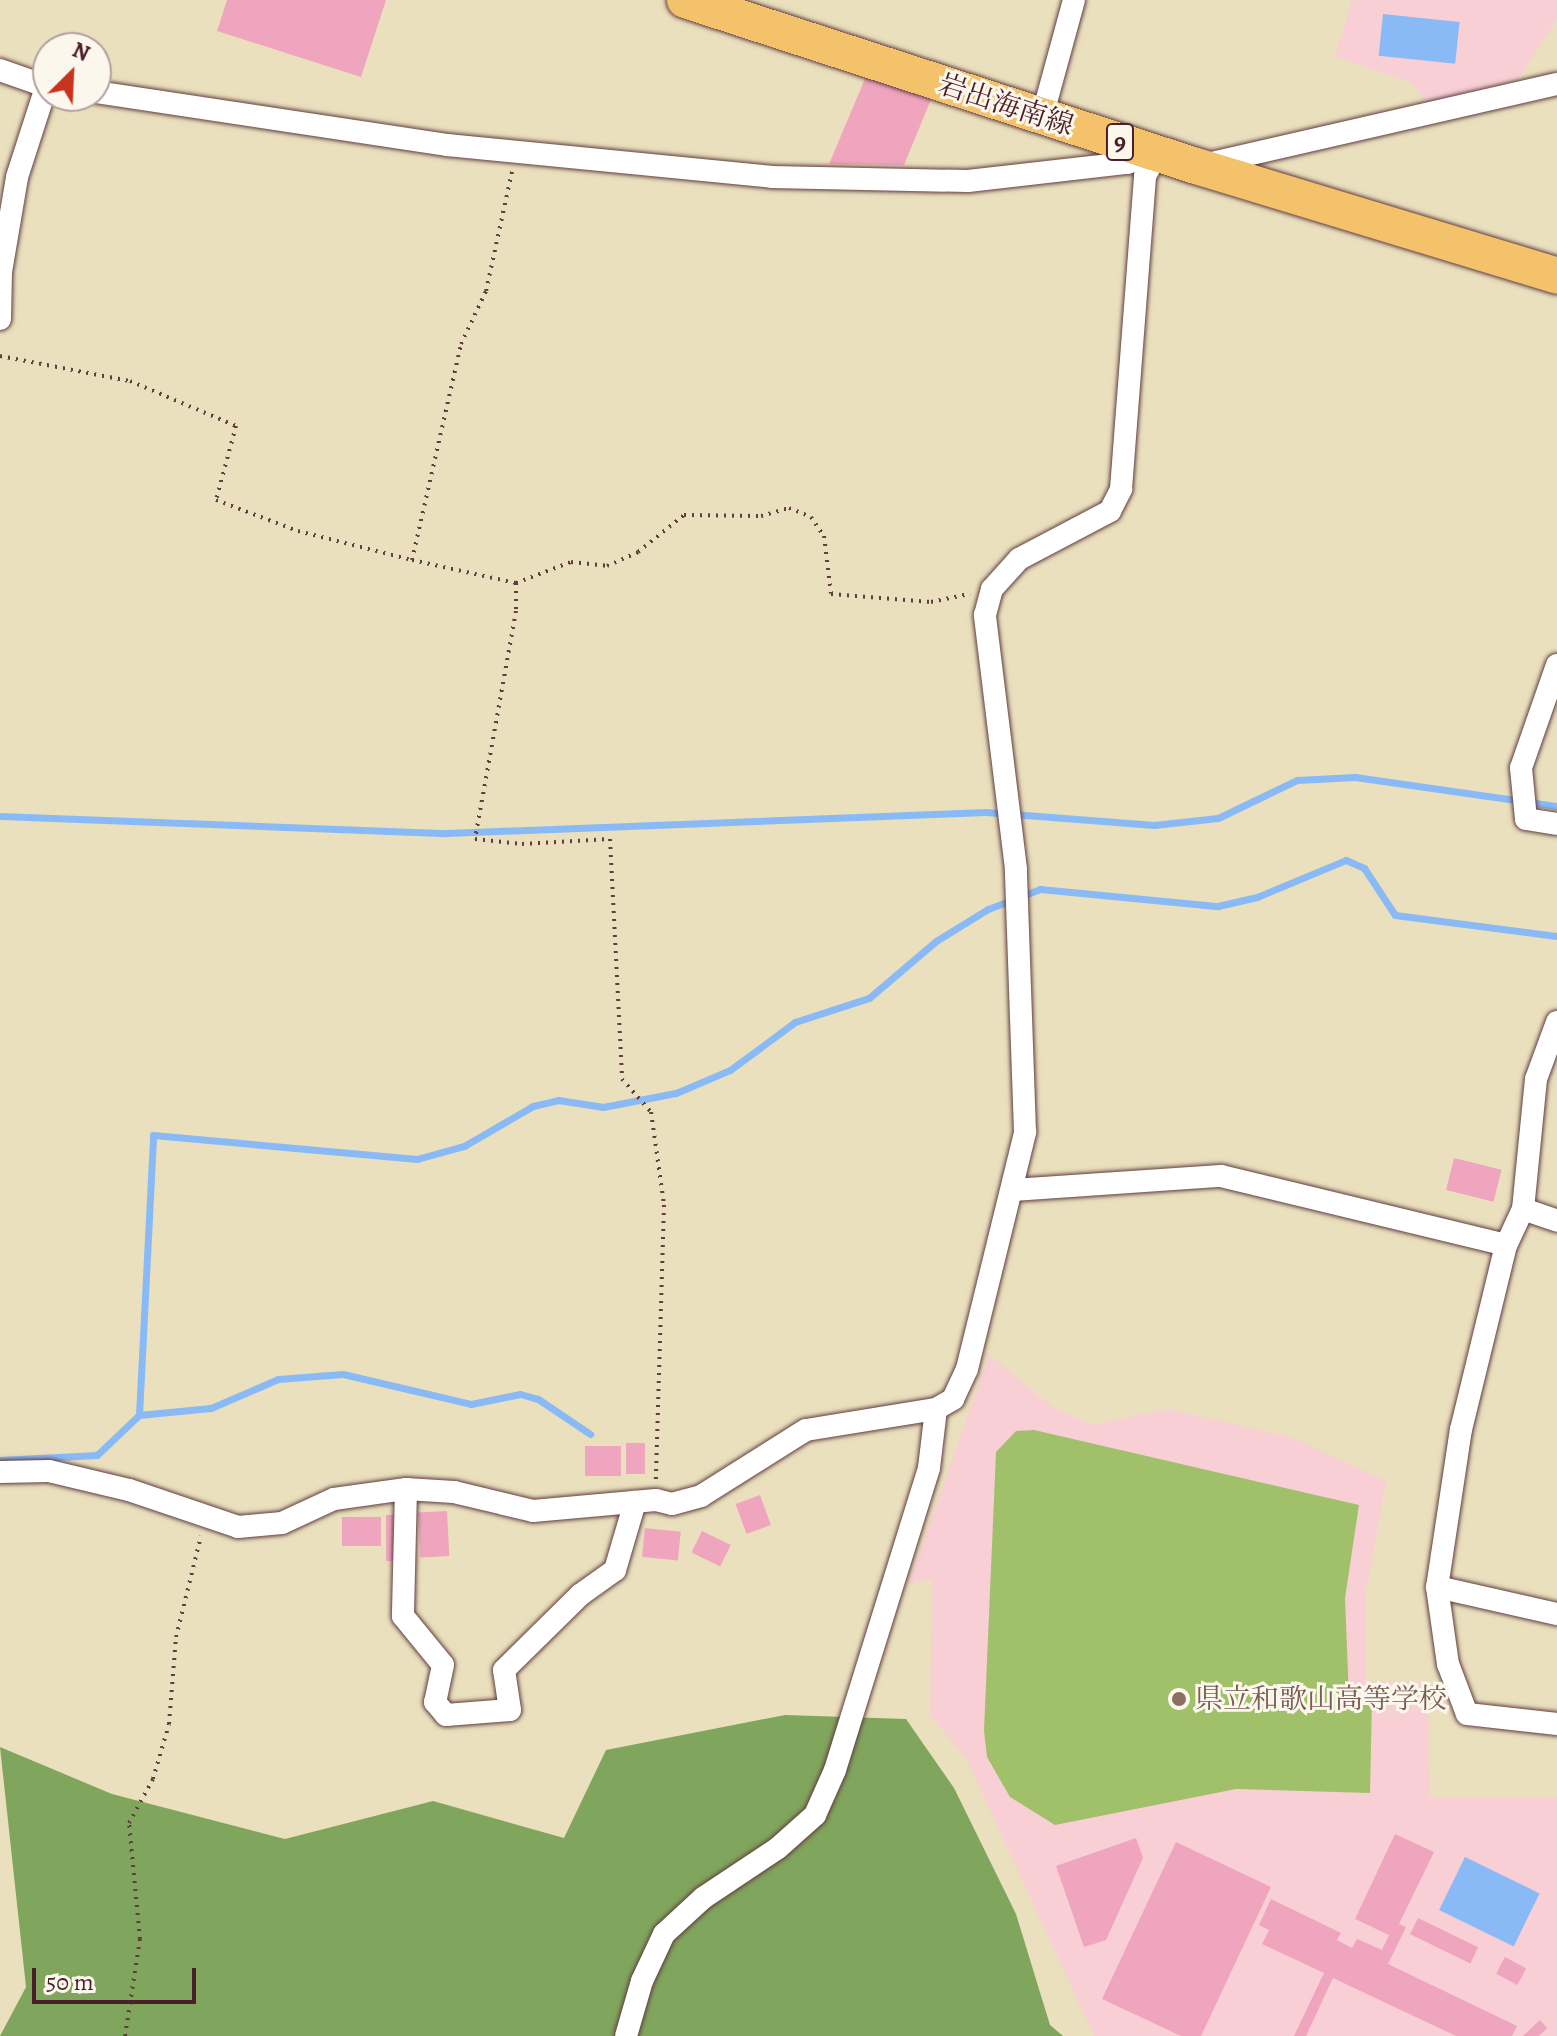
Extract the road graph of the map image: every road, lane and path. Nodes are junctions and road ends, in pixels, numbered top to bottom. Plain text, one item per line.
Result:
1 (685, 0) edge
2 (1074, 0) edge
3 (0, 70) edge
4 (32, 82) edge
5 (1557, 84) edge
6 (112, 94) edge
7 (39, 112) edge
8 (1042, 117) junction
9 (517, 152) junction
10 (1157, 154) junction
11 (1196, 166) junction
12 (1557, 276) edge
13 (0, 319) edge
14 (0, 356) edge
15 (412, 560) junction
16 (516, 583) junction
17 (992, 589) junction
18 (1557, 665) edge
19 (1557, 824) edge
20 (1557, 1023) edge
21 (1013, 1190) junction
22 (1523, 1209) junction
23 (1557, 1221) edge
24 (1506, 1245) junction
25 (936, 1409) junction
26 (0, 1472) edge
27 (406, 1489) junction
28 (645, 1501) junction
29 (206, 1514) junction
30 (1437, 1587) junction
31 (1557, 1614) edge
32 (1557, 1724) edge
33 (125, 2036) edge
34 (626, 2036) edge

1 - 8 main road, 岩出海南線 / 9
2 - 8 street
3 - 4 street
5 - 11 street
6 - 9 street
7 - 13 street
8 - 10 main road, 岩出海南線 / 9
9 - 10 street
9 - 15 path
10 - 11 main road, 岩出海南線 / 9
10 - 17 street
11 - 12 main road, 岩出海南線 / 9
14 - 15 path
15 - 16 path
16 - 17 path
16 - 28 path
17 - 21 street
18 - 19 street
20 - 22 street
21 - 24 street
21 - 25 street
22 - 23 street
22 - 24 street
24 - 30 street
25 - 28 street
25 - 34 street
26 - 29 street
27 - 28 street
27 - 28 street
27 - 29 street
29 - 33 path
30 - 31 street
30 - 32 street

